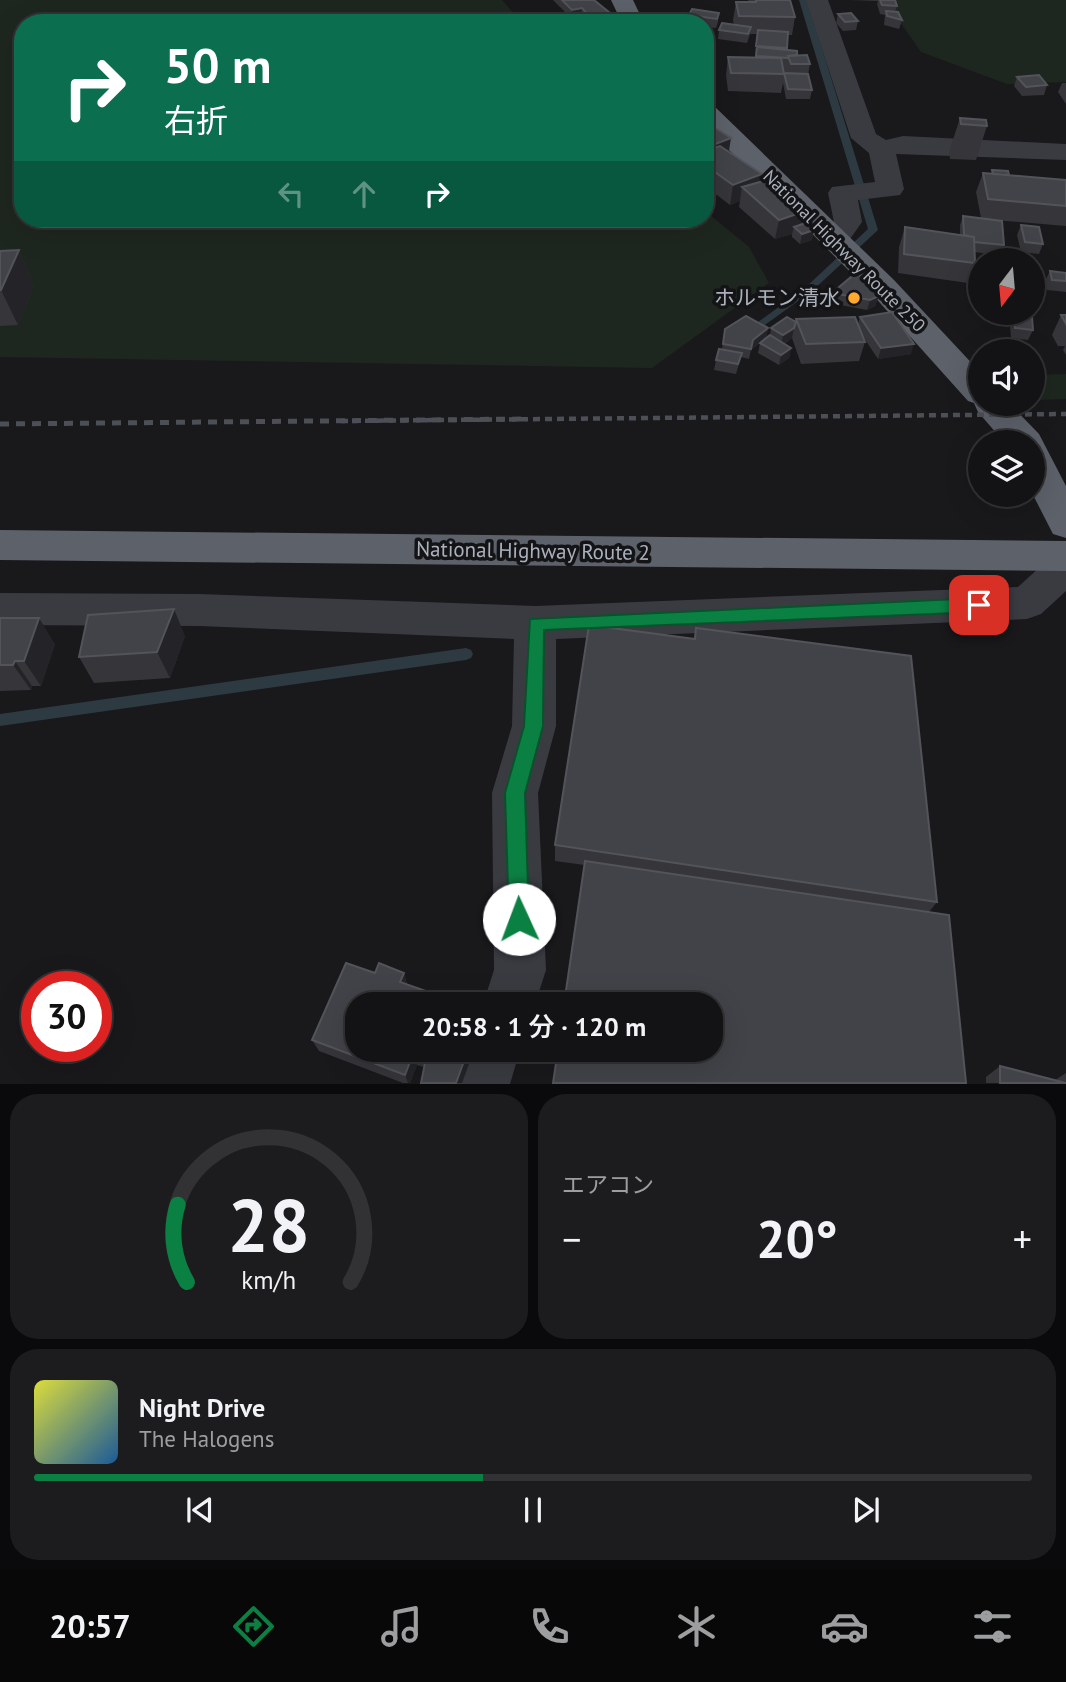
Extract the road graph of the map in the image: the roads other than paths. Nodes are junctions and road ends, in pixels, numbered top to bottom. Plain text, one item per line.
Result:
1 (817, 0) edge
2 (714, 120) edge
3 (882, 149) junction
4 (1066, 152) edge
5 (835, 240) junction
6 (968, 380) edge
7 (1001, 416) edge
8 (1014, 430) edge
9 (1045, 480) edge
10 (1066, 524) edge
11 (0, 545) edge
12 (1066, 556) edge
13 (1066, 568) edge
14 (0, 609) edge
15 (536, 624) junction
16 (513, 992) edge
17 (489, 1062) edge
18 (482, 1083) edge

1 - 3 street
2 - 5 highway, National Highway Route 250
3 - 4 street
3 - 5 street
5 - 6 highway, National Highway Route 250
7 - 8 highway
9 - 10 highway
11 - 12 highway, National Highway Route 2
13 - 15 street
14 - 15 street
15 - 16 street
17 - 18 street

